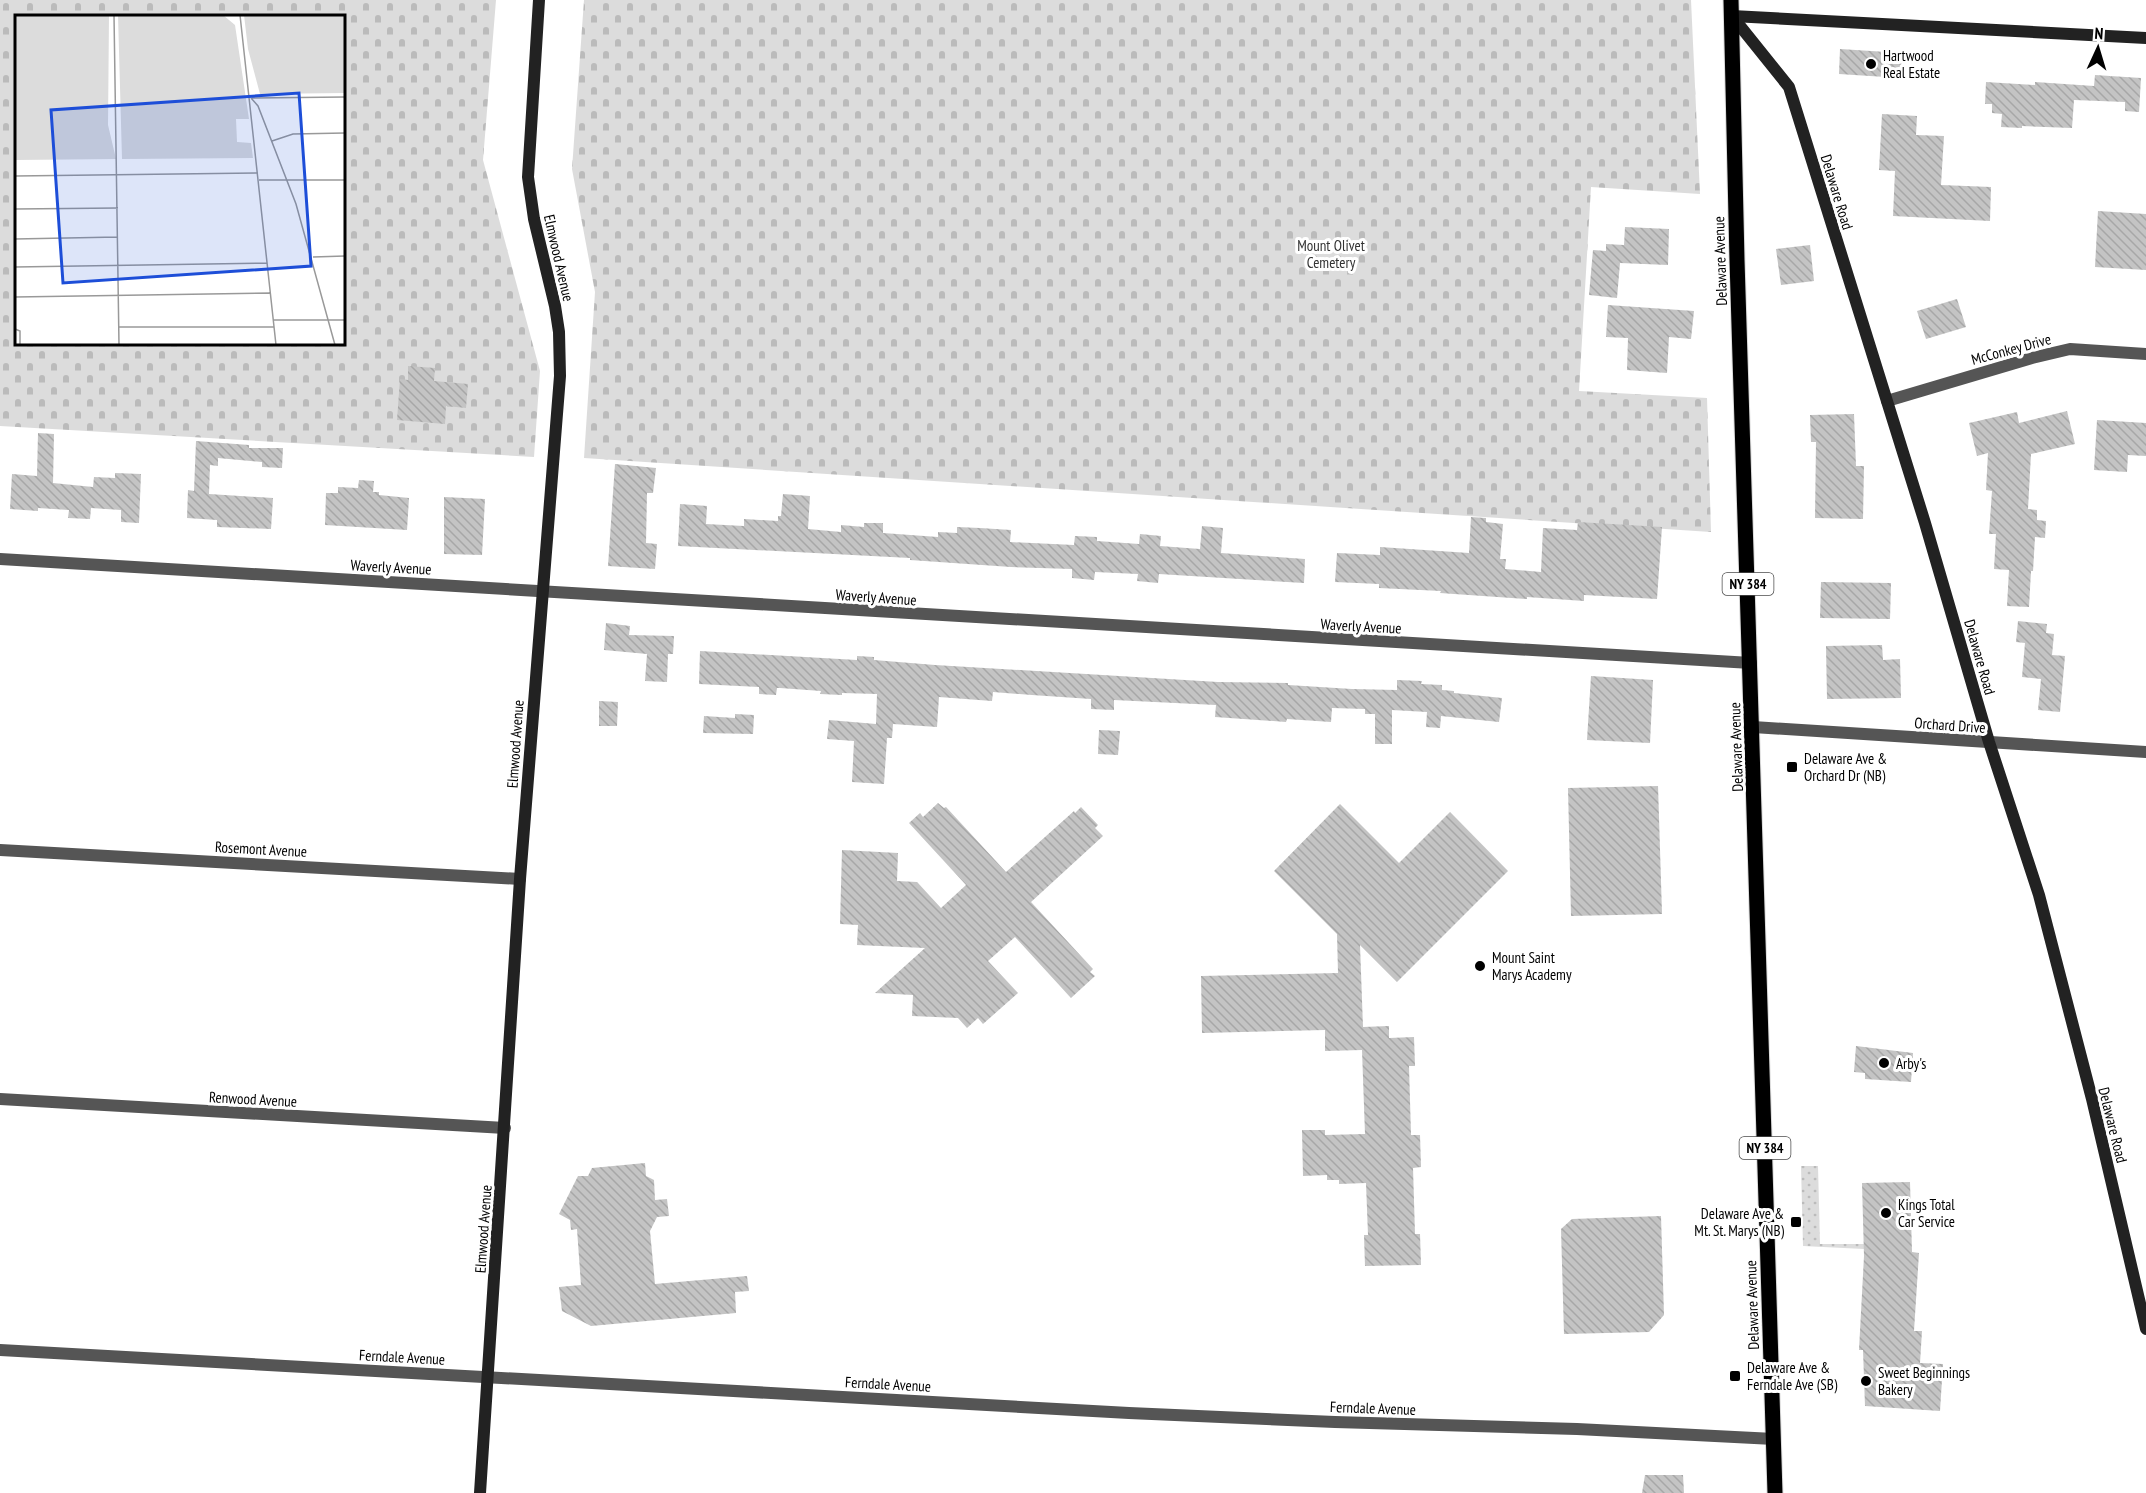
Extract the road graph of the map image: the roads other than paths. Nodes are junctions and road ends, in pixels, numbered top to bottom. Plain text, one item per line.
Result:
1 (539, 0) edge
2 (1731, 0) edge
3 (1732, 16) junction
4 (2146, 38) edge
5 (2146, 354) edge
6 (1887, 401) junction
7 (0, 559) edge
8 (541, 591) junction
9 (1751, 663) junction
10 (1753, 728) junction
11 (1989, 742) junction
12 (2146, 752) edge
13 (0, 850) edge
14 (520, 879) junction
15 (0, 1100) edge
16 (505, 1128) junction
17 (2146, 1329) edge
18 (0, 1350) edge
19 (489, 1377) junction
20 (1774, 1439) junction
21 (480, 1493) edge
22 (1775, 1493) edge

1 - 8 street, Elmwood Avenue
2 - 3 main road, Delaware Avenue / NY 384
3 - 4 street
3 - 6 street, Delaware Road
3 - 9 main road, Delaware Avenue / NY 384
5 - 6 street, McConkey Drive
6 - 11 street, Delaware Road
7 - 8 street, Waverly Avenue
8 - 9 street, Waverly Avenue
8 - 14 street, Elmwood Avenue
9 - 10 main road, Delaware Avenue / NY 384
10 - 11 street, Orchard Drive
10 - 20 main road, Delaware Avenue / NY 384
11 - 12 street, Orchard Drive
11 - 17 street, Delaware Road
13 - 14 street, Rosemont Avenue
14 - 16 street, Elmwood Avenue
15 - 16 street, Renwood Avenue
16 - 19 street, Elmwood Avenue
18 - 19 street, Ferndale Avenue
19 - 20 street, Ferndale Avenue
19 - 21 street, Elmwood Avenue
20 - 22 main road, Delaware Avenue / NY 384

